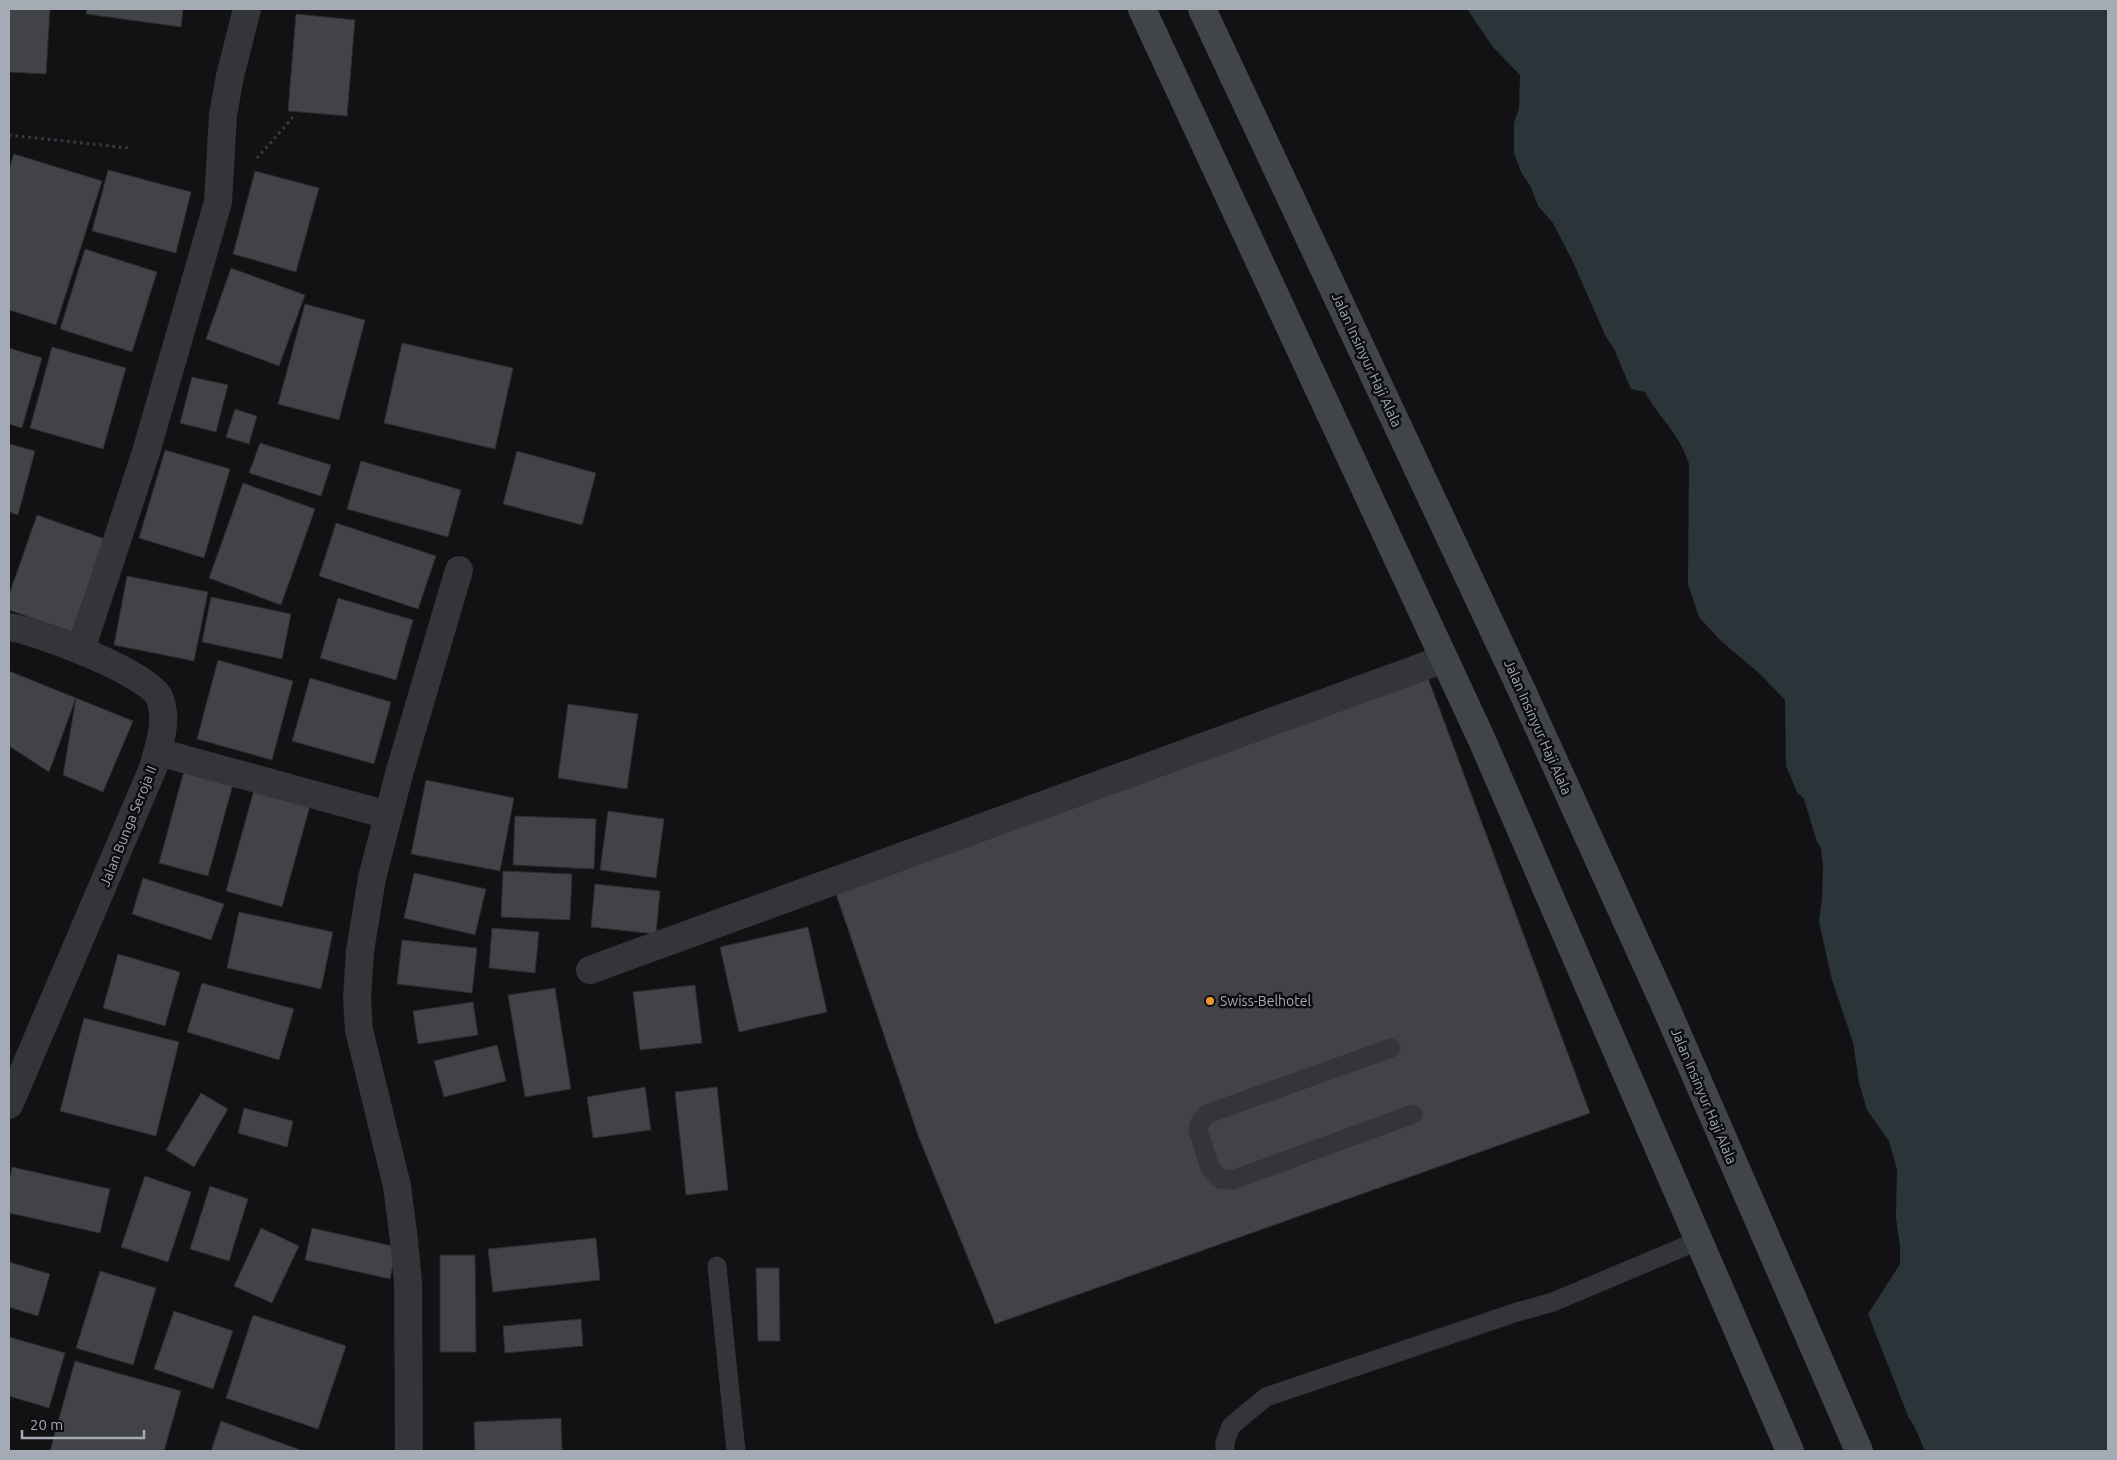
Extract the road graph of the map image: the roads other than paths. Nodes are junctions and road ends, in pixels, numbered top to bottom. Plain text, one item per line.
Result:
1 (247, 9) edge
2 (1142, 9) edge
3 (1202, 9) edge
4 (459, 570) dead end
5 (9, 626) edge
6 (81, 650) junction
7 (1444, 659) junction
8 (158, 752) junction
9 (388, 815) junction
10 (590, 970) dead end
11 (1392, 1048) dead end
12 (9, 1105) edge
13 (1413, 1114) dead end
14 (1700, 1240) junction
15 (717, 1266) dead end
16 (409, 1451) edge
17 (736, 1451) edge
18 (1226, 1451) edge
19 (1790, 1451) edge
20 (1859, 1451) edge

1 - 6 street
2 - 7 main road
3 - 20 main road, Jalan Insinyur Haji Alala
4 - 9 street
5 - 6 street, Jalan Bunga Seroja II
6 - 8 street, Jalan Bunga Seroja II
7 - 10 street
7 - 14 main road
8 - 9 street
8 - 12 street, Jalan Bunga Seroja II
9 - 16 street
11 - 13 lane
14 - 18 lane
14 - 19 main road
15 - 17 lane

